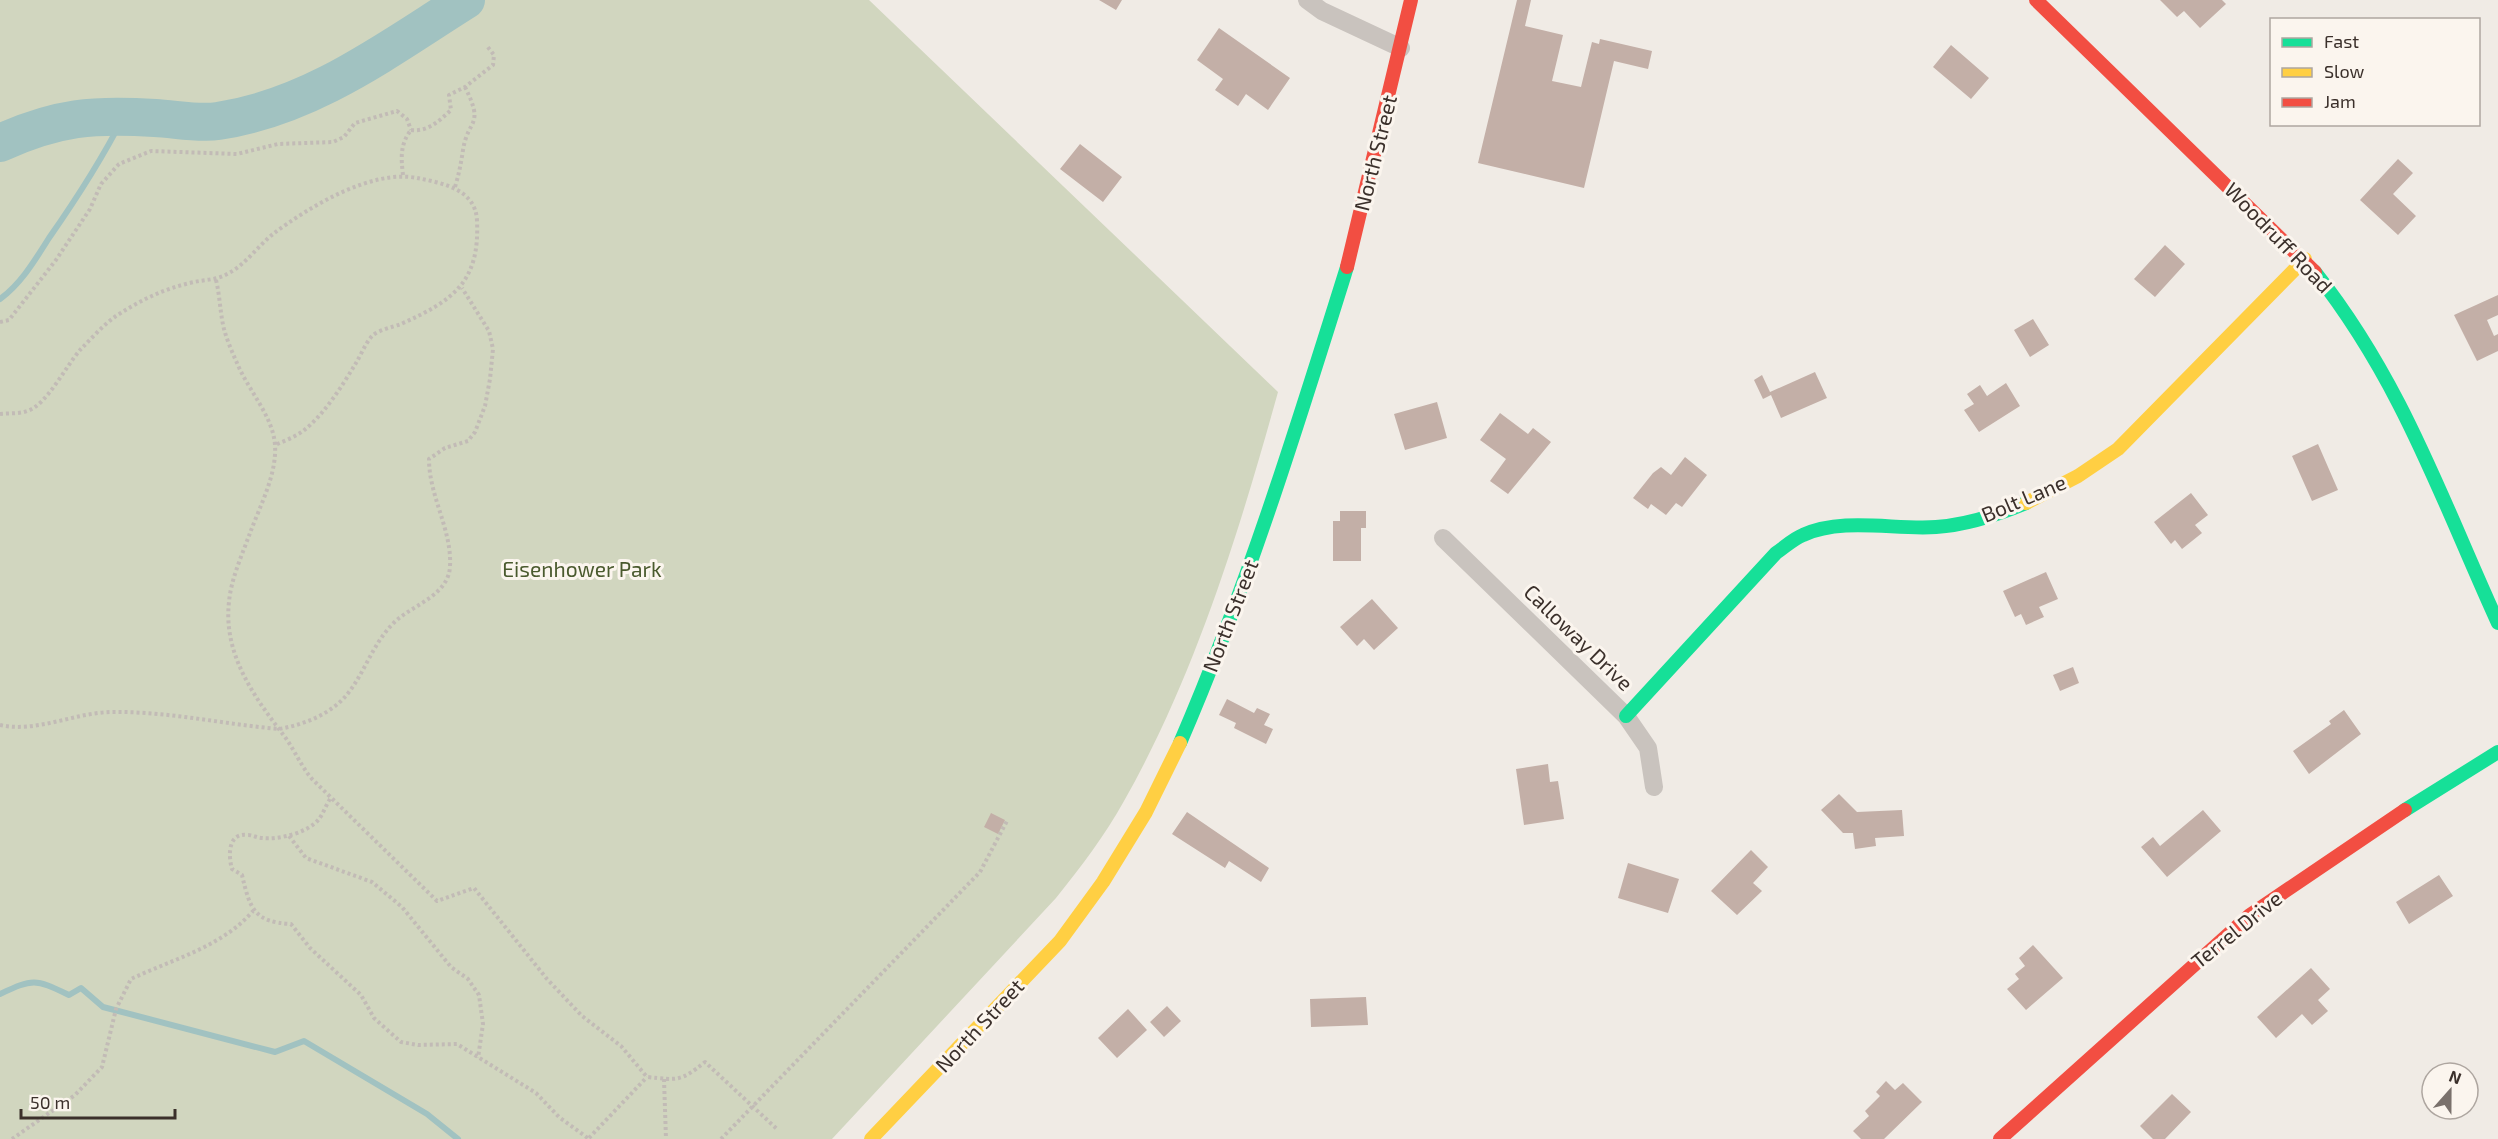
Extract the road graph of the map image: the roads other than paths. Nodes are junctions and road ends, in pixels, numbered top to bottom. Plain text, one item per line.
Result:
1 (1307, 0) edge
2 (1411, 0) edge
3 (2036, 0) edge
4 (1401, 48) junction
5 (2305, 259) junction
6 (1443, 538) dead end
7 (2498, 623) edge
8 (1626, 716) junction
9 (2498, 752) edge
10 (1654, 787) dead end
11 (871, 1139) edge
12 (2000, 1139) edge

1 - 4 street
2 - 4 street, North Street
3 - 5 street, Woodruff Road
4 - 11 street, North Street
5 - 7 street, Woodruff Road
5 - 8 street, Bolt Lane
6 - 8 street, Calloway Drive
8 - 10 street, Calloway Drive
9 - 12 street, Terrel Drive

